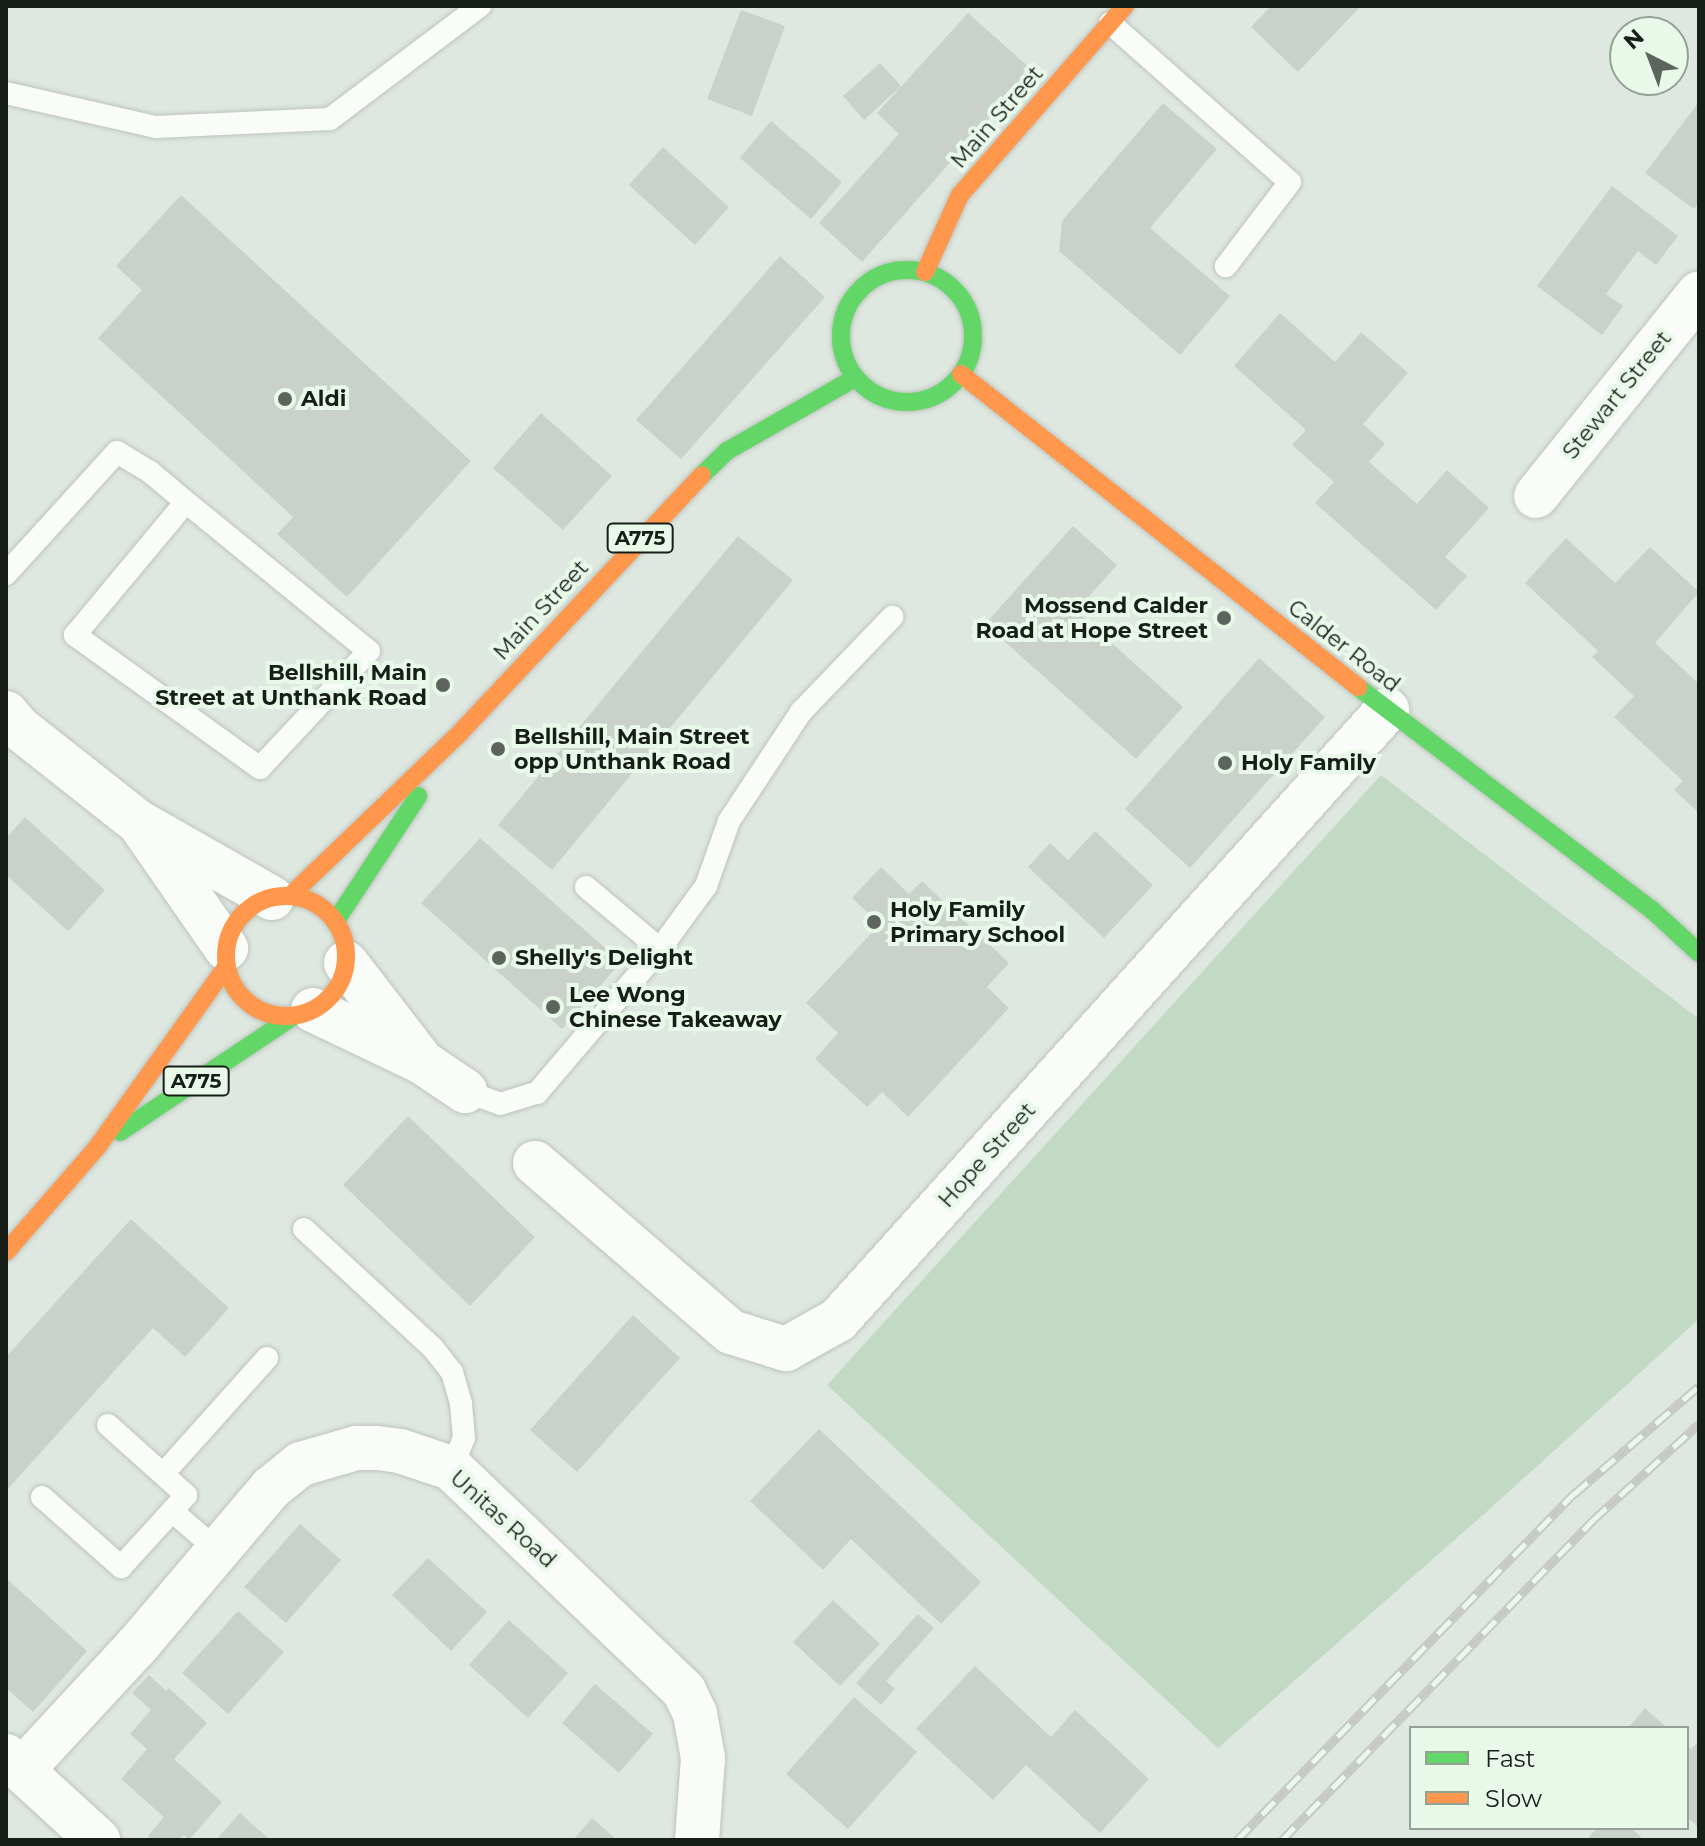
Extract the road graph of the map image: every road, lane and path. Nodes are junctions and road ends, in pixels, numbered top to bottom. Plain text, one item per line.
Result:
1 (480, 6) edge
2 (1125, 6) edge
3 (1110, 23) junction
4 (6, 93) edge
5 (1226, 266) dead end
6 (925, 272) junction
7 (1699, 293) edge
8 (961, 374) junction
9 (855, 378) junction
10 (1536, 496) dead end
11 (186, 502) junction
12 (6, 574) edge
13 (892, 617) dead end
14 (1387, 710) junction
15 (6, 713) edge
16 (456, 737) junction
17 (138, 822) junction
18 (586, 887) dead end
19 (281, 897) junction
20 (341, 942) junction
21 (660, 949) junction
22 (1699, 953) edge
23 (227, 957) junction
24 (304, 1013) junction
25 (422, 1062) junction
26 (465, 1091) joint
27 (98, 1146) junction
28 (535, 1163) dead end
29 (304, 1229) dead end
30 (6, 1252) edge
31 (267, 1358) dead end
32 (108, 1425) dead end
33 (451, 1468) junction
34 (163, 1474) junction
35 (42, 1497) dead end
36 (172, 1511) junction
37 (217, 1550) junction
38 (14, 1763) edge
39 (98, 1840) edge
40 (697, 1840) edge

1 - 4 lane
2 - 3 main road, Main Street
3 - 5 lane
3 - 6 main road, Main Street
6 - 8 main road
6 - 9 main road
7 - 10 street, Stewart Street
8 - 9 main road
8 - 14 main road, Calder Road
9 - 16 main road, Main Street / A775
11 - 11 lane
11 - 12 lane
13 - 21 lane
14 - 22 main road, Calder Road
14 - 28 street, Hope Street
15 - 17 street
16 - 19 main road, Main Street / A775
16 - 20 main road, Main Street / A775
17 - 19 street
17 - 23 street
18 - 21 lane
19 - 20 main road
19 - 23 main road
20 - 24 main road
20 - 25 street
21 - 26 lane
23 - 24 main road
23 - 27 main road, A775
24 - 25 street
24 - 27 main road, A775
25 - 26 street
27 - 30 main road, A775
29 - 33 lane
31 - 34 lane
32 - 34 lane
33 - 37 street, Unitas Road
33 - 40 street, Unitas Road
34 - 36 lane
35 - 36 lane
36 - 37 lane
37 - 38 street, Unitas Road
38 - 39 street

